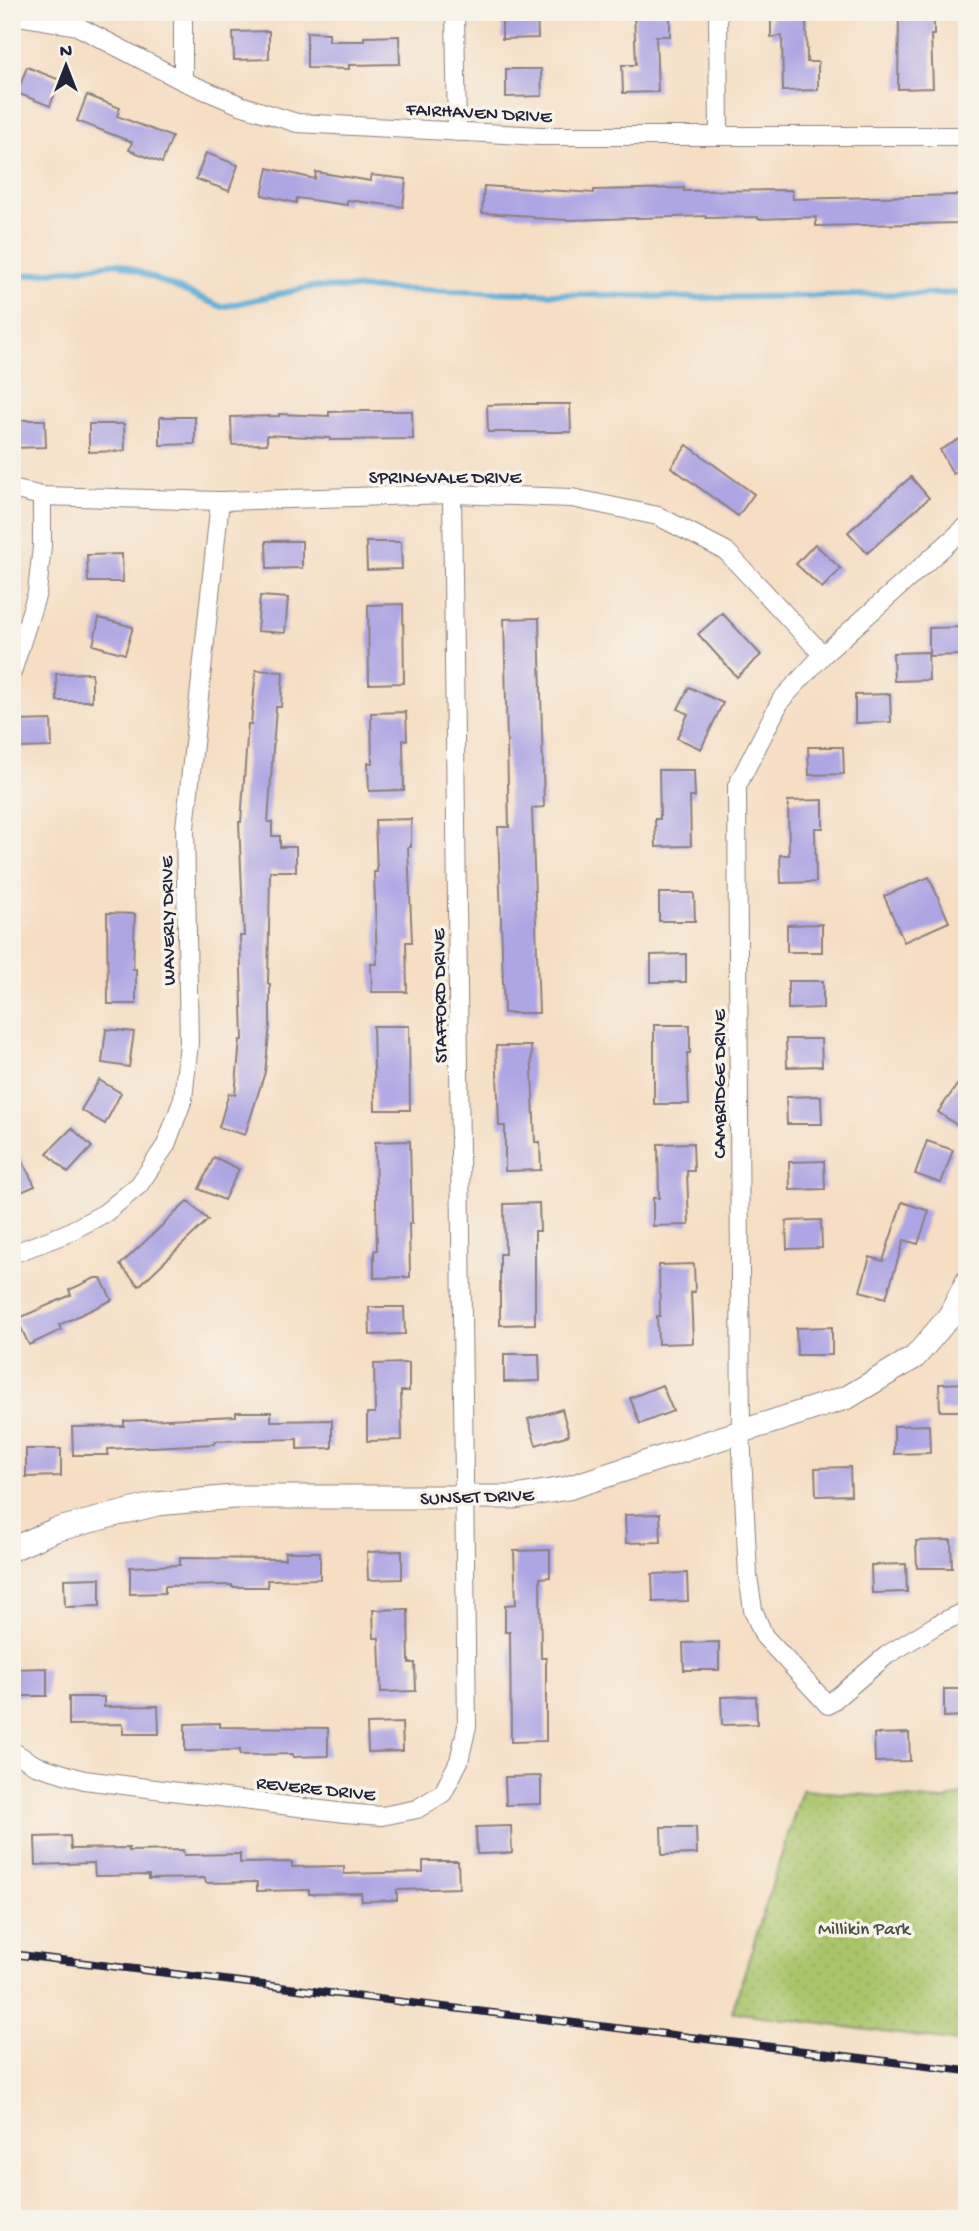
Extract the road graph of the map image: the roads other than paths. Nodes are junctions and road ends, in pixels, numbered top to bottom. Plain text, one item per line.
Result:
1 (183, 12) edge
2 (454, 12) edge
3 (718, 12) edge
4 (12, 15) edge
5 (183, 81) junction
6 (457, 132) junction
7 (719, 135) junction
8 (967, 136) edge
9 (12, 489) edge
10 (452, 494) junction
11 (42, 496) junction
12 (220, 501) junction
13 (967, 526) edge
14 (824, 655) junction
15 (12, 672) edge
16 (12, 1254) edge
17 (967, 1282) edge
18 (741, 1433) junction
19 (465, 1498) junction
20 (12, 1549) edge
21 (967, 1611) edge
22 (12, 1751) edge

1 - 5 street
2 - 6 street
3 - 7 street
4 - 5 street, FAIRHAVEN DRIVE
5 - 6 street, FAIRHAVEN DRIVE
6 - 7 street, FAIRHAVEN DRIVE
7 - 8 street, FAIRHAVEN DRIVE
9 - 11 street, SPRINGVALE DRIVE
10 - 12 street, SPRINGVALE DRIVE
10 - 14 street, SPRINGVALE DRIVE
10 - 19 street, STAFFORD DRIVE
11 - 12 street, SPRINGVALE DRIVE
11 - 15 street
12 - 16 street, WAVERLY DRIVE
13 - 14 street, CAMBRIDGE DRIVE
14 - 18 street, CAMBRIDGE DRIVE
17 - 18 street, SUNSET DRIVE
18 - 19 street, SUNSET DRIVE
18 - 21 street, CAMBRIDGE DRIVE
19 - 20 street, SUNSET DRIVE
19 - 22 street, REVERE DRIVE

